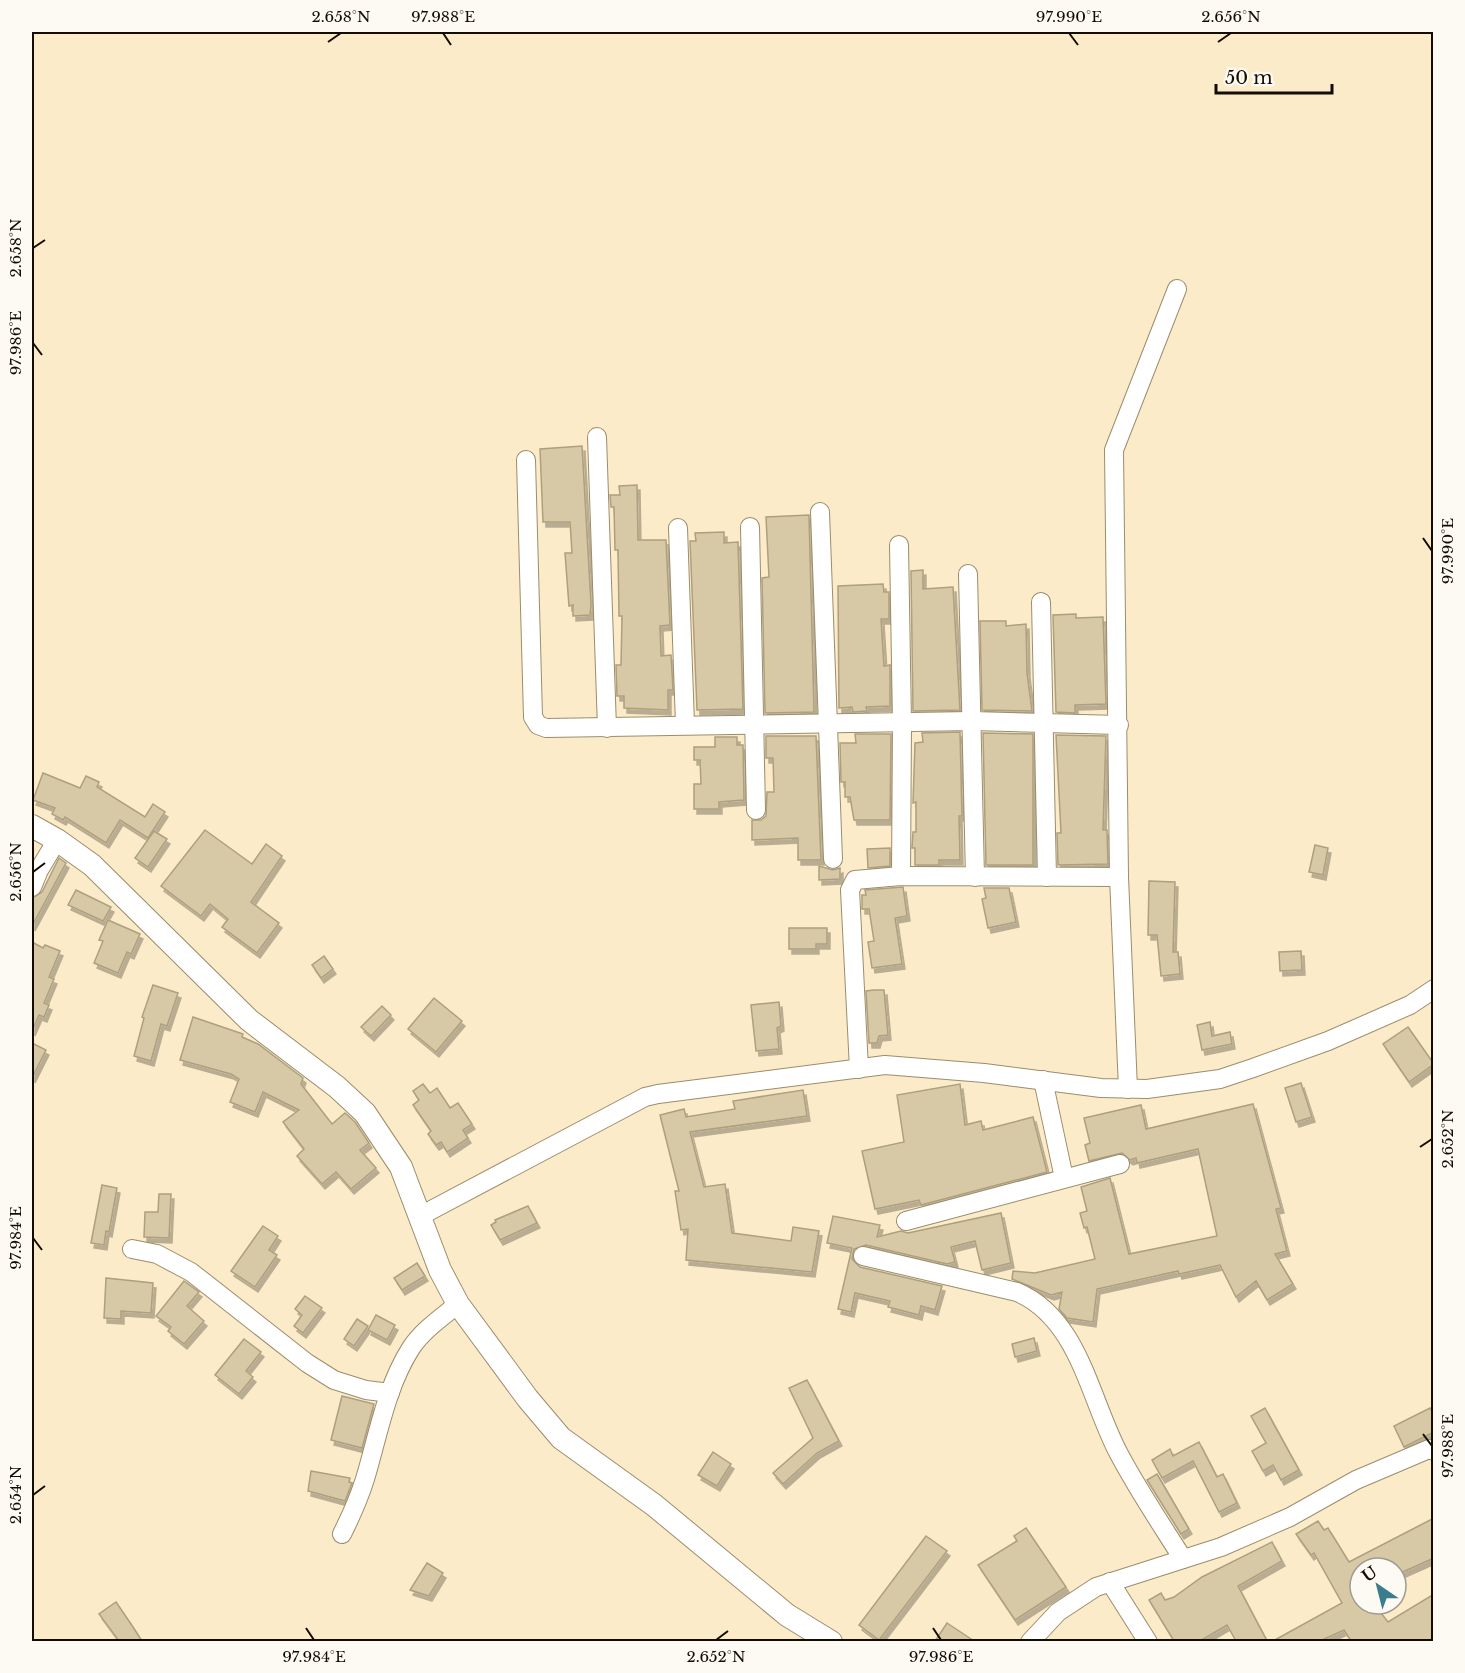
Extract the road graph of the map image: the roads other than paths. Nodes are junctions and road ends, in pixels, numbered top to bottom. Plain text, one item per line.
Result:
1 (1177, 289) dead end
2 (597, 437) dead end
3 (526, 460) dead end
4 (820, 512) dead end
5 (750, 527) dead end
6 (678, 528) dead end
7 (899, 545) dead end
8 (968, 574) dead end
9 (1041, 602) dead end
10 (972, 721) junction
11 (1043, 722) junction
12 (903, 723) junction
13 (684, 724) junction
14 (1119, 724) junction
15 (754, 725) junction
16 (828, 725) junction
17 (607, 728) junction
18 (756, 810) dead end
19 (32, 826) edge
20 (57, 840) junction
21 (833, 859) dead end
22 (901, 876) junction
23 (975, 877) junction
24 (1119, 877) junction
25 (1047, 878) junction
26 (32, 888) edge
27 (1434, 988) edge
28 (860, 1069) junction
29 (1043, 1080) junction
30 (1128, 1089) junction
31 (1120, 1164) dead end
32 (1064, 1178) junction
33 (422, 1215) junction
34 (906, 1221) dead end
35 (132, 1249) dead end
36 (863, 1256) dead end
37 (458, 1304) junction
38 (390, 1393) junction
39 (1434, 1451) edge
40 (342, 1534) dead end
41 (1183, 1559) junction
42 (1110, 1582) junction
43 (831, 1641) edge
44 (1030, 1641) edge
45 (1148, 1641) edge

1 - 14 street
2 - 17 street
3 - 17 street
4 - 16 street
5 - 15 street
6 - 13 street
7 - 12 street
8 - 10 street
9 - 11 street
10 - 11 street
10 - 12 street
10 - 23 street
11 - 14 street
11 - 25 street
12 - 16 street
12 - 22 street
13 - 15 street
13 - 17 street
14 - 24 street
15 - 16 street
15 - 18 street
16 - 21 street
19 - 20 street
20 - 26 street
20 - 33 street
22 - 23 street
22 - 28 street
23 - 25 street
24 - 25 street
24 - 30 street
27 - 30 street
28 - 29 street
28 - 33 street
29 - 30 street
29 - 32 street
31 - 32 street
32 - 34 street
33 - 37 street
35 - 38 street
36 - 41 street
37 - 38 street
37 - 43 street
38 - 40 street
39 - 41 street
41 - 42 street
42 - 44 street
42 - 45 street

